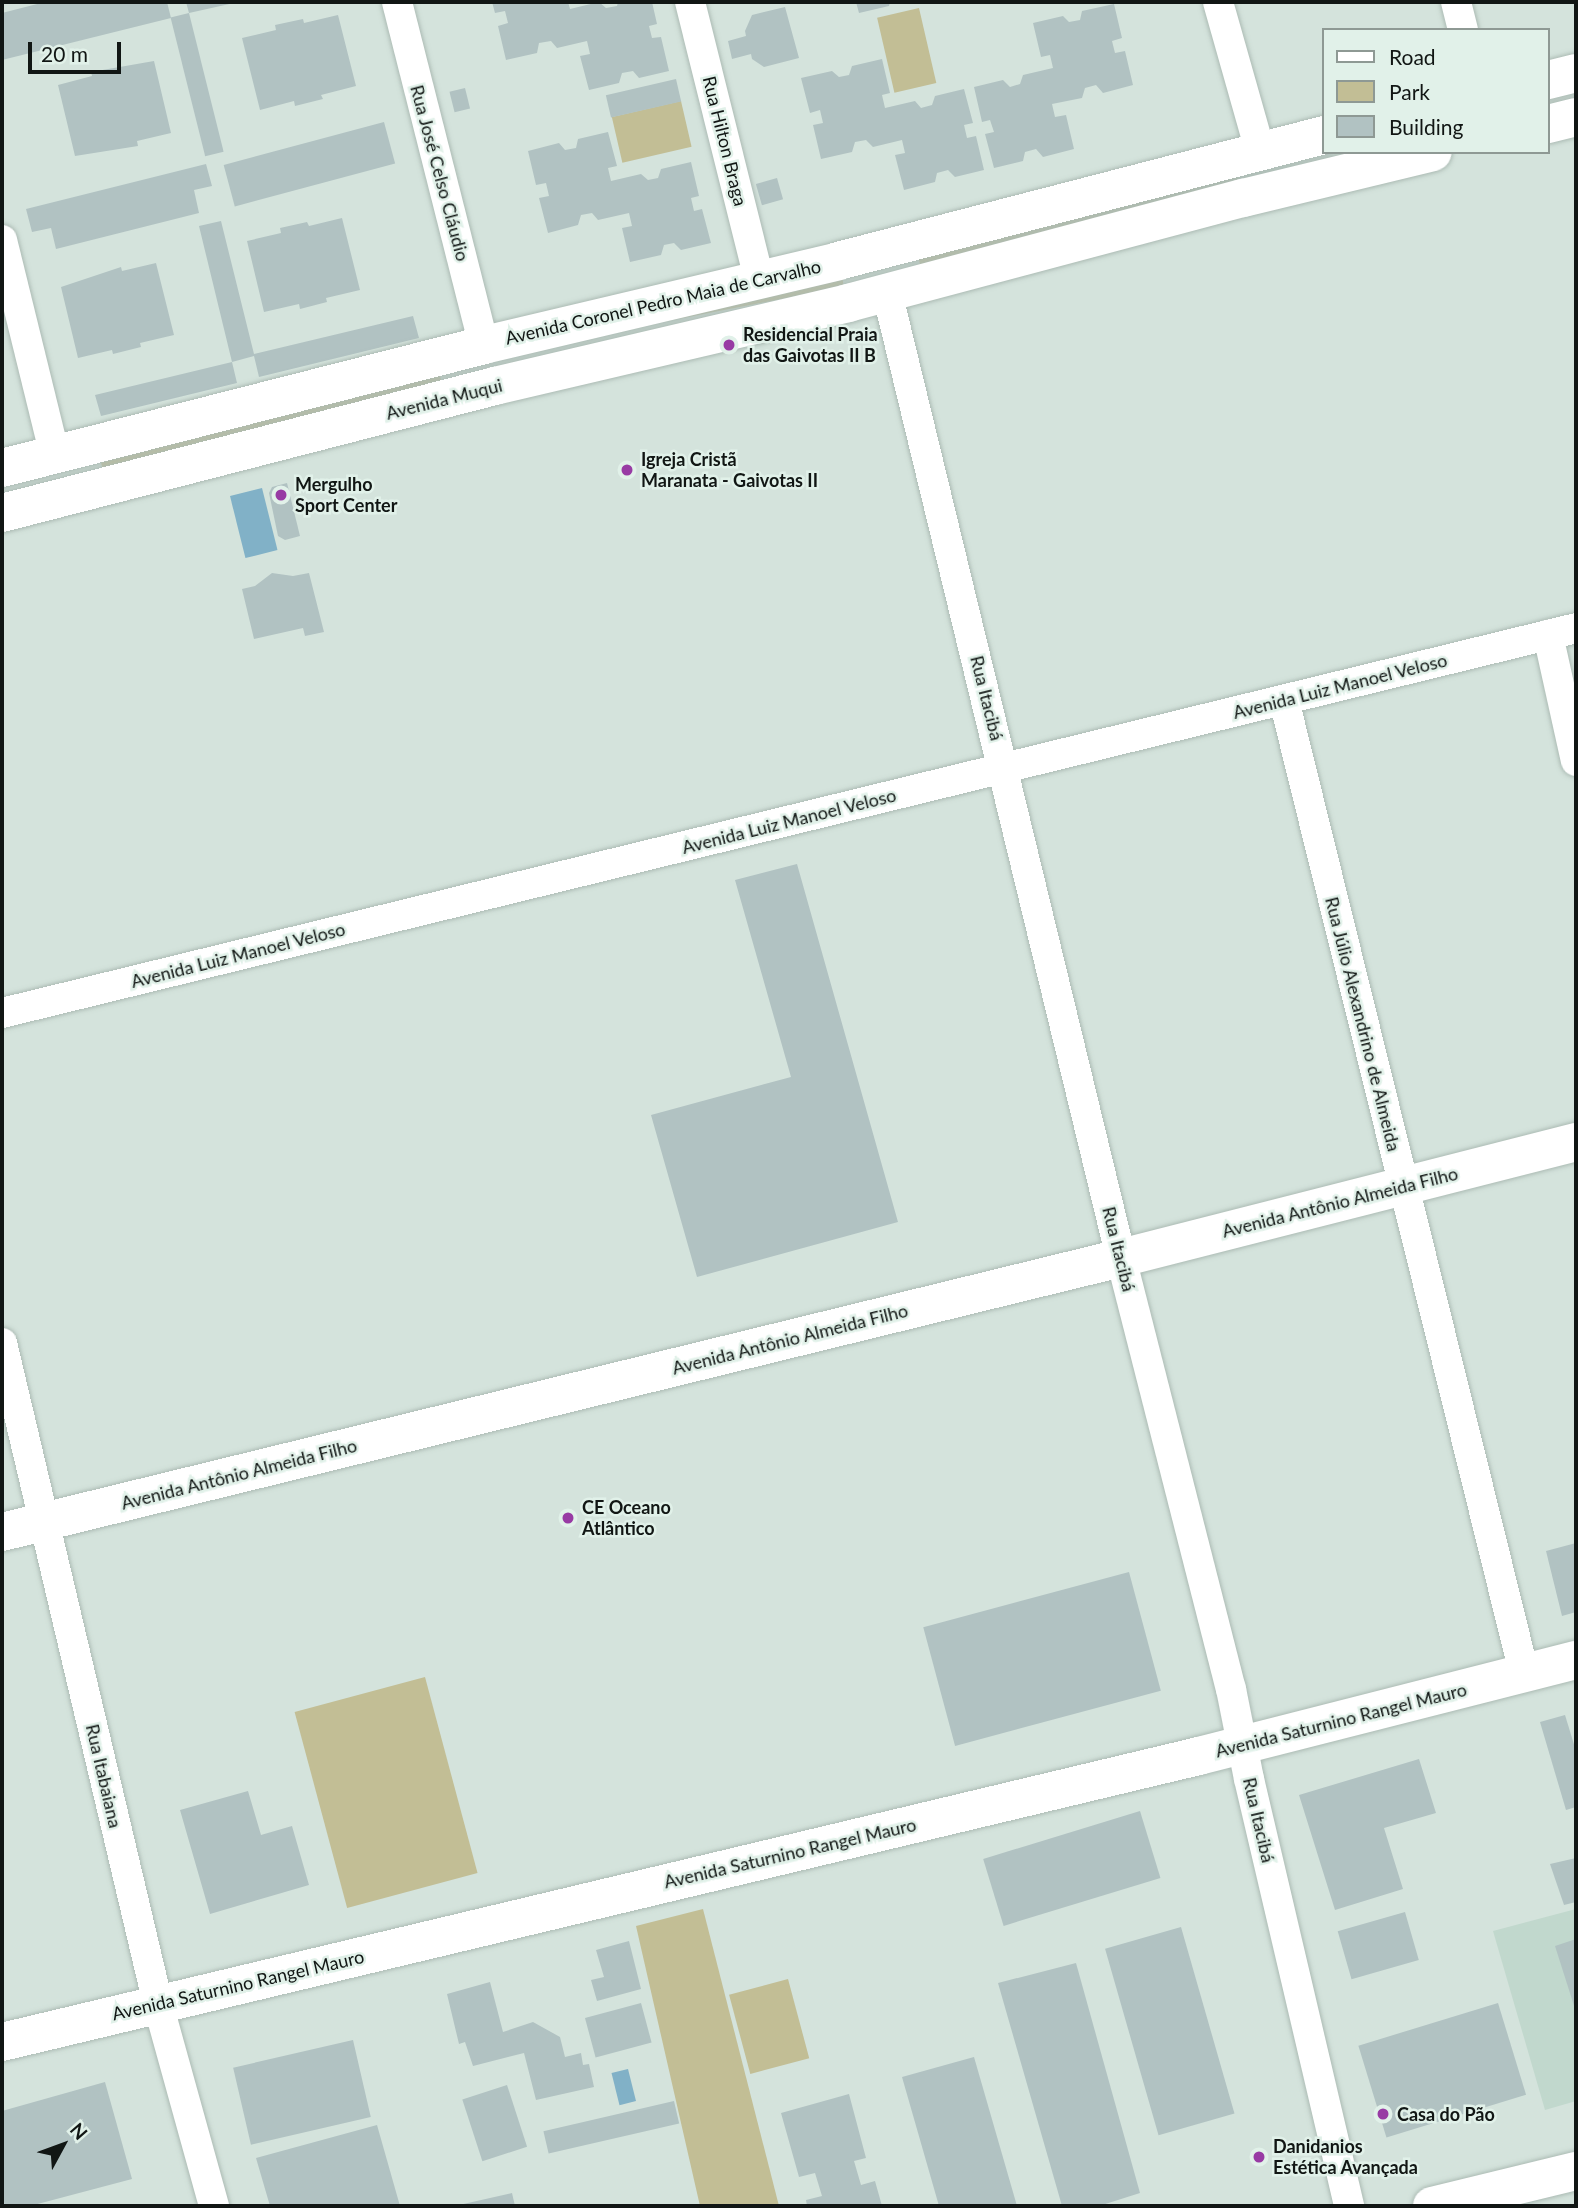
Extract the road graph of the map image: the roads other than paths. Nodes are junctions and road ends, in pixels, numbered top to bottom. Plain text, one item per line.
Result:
1 (397, 2) edge
2 (690, 2) edge
3 (1218, 2) edge
4 (1456, 2) edge
5 (1462, 28) edge
6 (1576, 73) edge
7 (1550, 80) edge
8 (1576, 117) edge
9 (1550, 124) edge
10 (1322, 135) edge
11 (1260, 150) junction
12 (1425, 154) edge
13 (1270, 192) junction
14 (2, 240) edge
15 (879, 250) junction
16 (760, 279) junction
17 (887, 292) junction
18 (484, 345) junction
19 (495, 386) junction
20 (55, 455) junction
21 (2, 468) edge
22 (64, 497) junction
23 (2, 513) edge
24 (1562, 631) edge
25 (1284, 700) junction
26 (1576, 761) edge
27 (1005, 768) junction
28 (2, 1013) edge
29 (1576, 1142) edge
30 (1402, 1186) junction
31 (1121, 1258) junction
32 (2, 1343) edge
33 (44, 1522) junction
34 (2, 1532) edge
35 (1576, 1660) edge
36 (1524, 1673) junction
37 (1243, 1744) junction
38 (158, 2004) junction
39 (2, 2042) edge
40 (1576, 2171) edge
41 (214, 2206) edge
42 (1349, 2206) edge
43 (1432, 2206) edge

1 - 18 street, Rua José Celso Cláudio
2 - 16 street, Rua Hilton Braga
3 - 11 street
4 - 5 street
6 - 7 street
8 - 9 street
10 - 11 street, Avenida Coronel Pedro Maia de Carvalho
11 - 13 street
11 - 15 street, Avenida Coronel Pedro Maia de Carvalho
12 - 13 street
13 - 17 street
14 - 20 street
15 - 16 street, Avenida Coronel Pedro Maia de Carvalho
15 - 17 street
16 - 18 street, Avenida Coronel Pedro Maia de Carvalho
17 - 19 street, Avenida Muqui
17 - 27 street, Rua Itacibá
18 - 19 street
18 - 20 street, Avenida Coronel Pedro Maia de Carvalho
19 - 22 street, Avenida Muqui
20 - 21 street, Avenida Coronel Pedro Maia de Carvalho
20 - 22 street
22 - 23 street, Avenida Muqui
24 - 25 street, Avenida Luiz Manoel Veloso
24 - 26 street
25 - 27 street, Avenida Luiz Manoel Veloso
25 - 30 street, Rua Júlio Alexandrino de Almeida
27 - 28 street, Avenida Luiz Manoel Veloso
27 - 31 street, Rua Itacibá
29 - 30 street, Avenida Antônio Almeida Filho
30 - 31 street, Avenida Antônio Almeida Filho
30 - 36 street, Rua Júlio Alexandrino de Almeida
31 - 33 street, Avenida Antônio Almeida Filho
31 - 37 street, Rua Itacibá
32 - 33 street, Rua Itabaiana
33 - 34 street, Avenida Antônio Almeida Filho
33 - 38 street, Rua Itabaiana
35 - 36 street, Avenida Saturnino Rangel Mauro
36 - 37 street, Avenida Saturnino Rangel Mauro
37 - 38 street, Avenida Saturnino Rangel Mauro
37 - 42 street, Rua Itacibá
38 - 39 street, Avenida Saturnino Rangel Mauro
38 - 41 street, Rua Itabaiana
40 - 43 street

